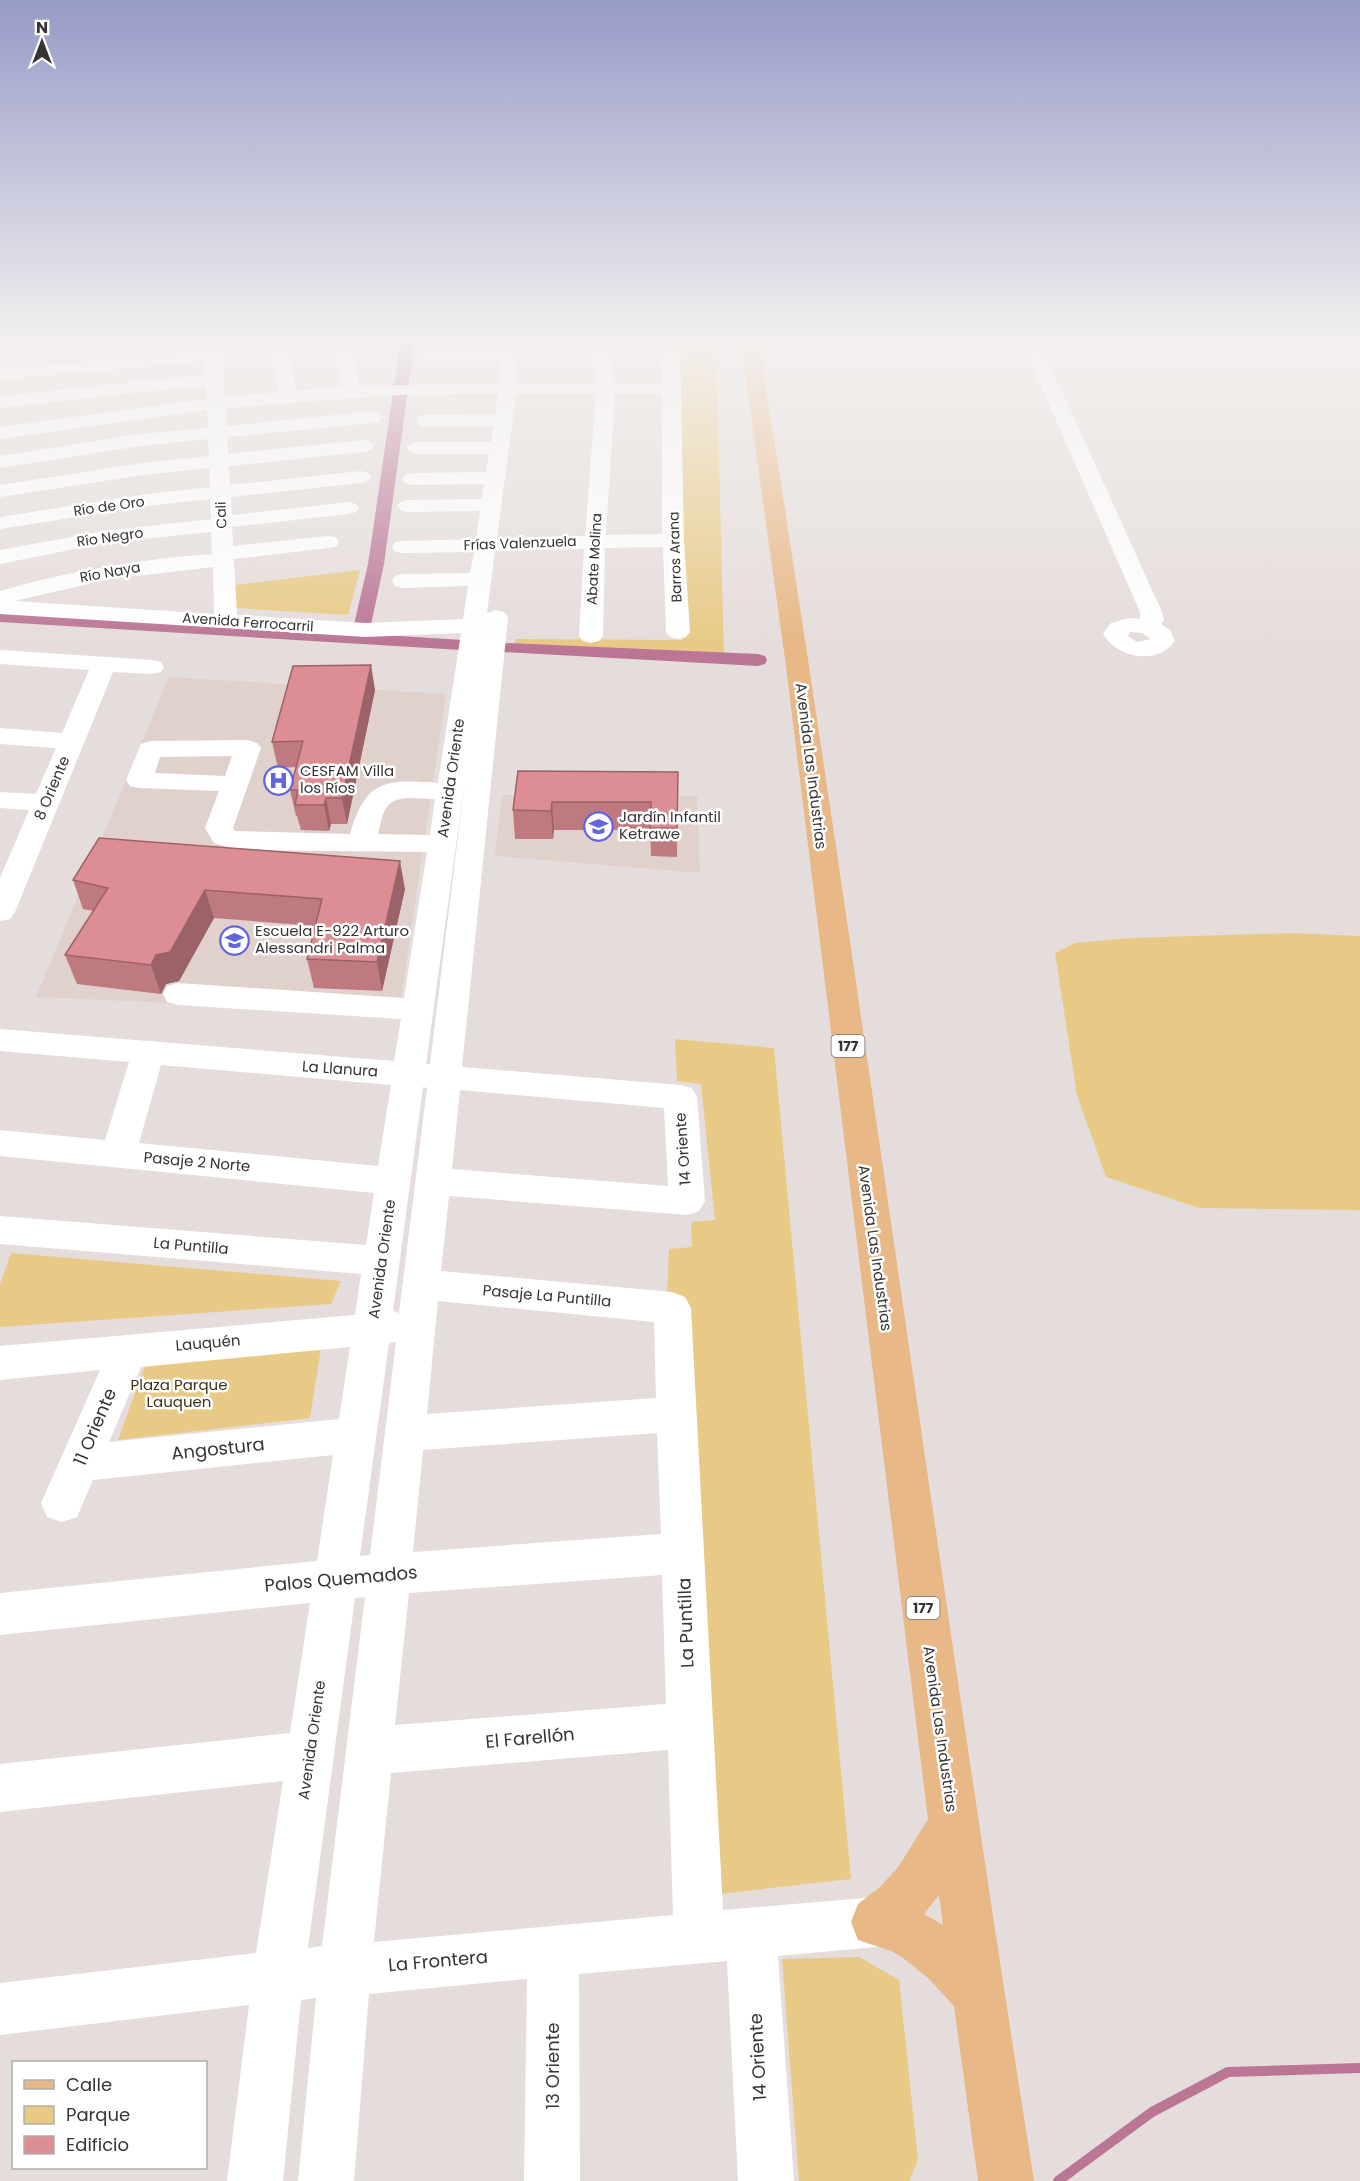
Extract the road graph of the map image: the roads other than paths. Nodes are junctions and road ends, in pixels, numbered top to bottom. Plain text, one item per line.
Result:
1 (147, 440) edge
2 (218, 440) edge
3 (501, 440) edge
4 (510, 440) edge
5 (602, 440) edge
6 (671, 440) edge
7 (764, 440) edge
8 (1074, 440) edge
9 (364, 446) dead end
10 (417, 448) dead end
11 (500, 448) junction
12 (219, 461) junction
13 (0, 462) edge
14 (361, 477) dead end
15 (495, 478) junction
16 (412, 479) dead end
17 (0, 491) edge
18 (220, 492) junction
19 (491, 505) junction
20 (407, 506) dead end
21 (349, 508) dead end
22 (0, 523) edge
23 (222, 523) junction
24 (595, 540) junction
25 (673, 540) junction
26 (328, 542) dead end
27 (495, 544) junction
28 (403, 547) dead end
29 (0, 557) edge
30 (223, 557) junction
31 (503, 566) dead end
32 (480, 579) junction
33 (403, 581) dead end
34 (0, 598) edge
35 (0, 607) edge
36 (489, 617) junction
37 (226, 621) junction
38 (1148, 627) dead end
39 (678, 632) dead end
40 (591, 636) dead end
41 (0, 657) edge
42 (104, 664) junction
43 (152, 667) dead end
44 (0, 736) edge
45 (72, 741) junction
46 (234, 784) dead end
47 (449, 792) junction
48 (0, 800) edge
49 (46, 803) junction
50 (362, 842) junction
51 (442, 844) junction
52 (0, 912) edge
53 (178, 994) dead end
54 (418, 1010) junction
55 (0, 1040) edge
56 (148, 1054) junction
57 (408, 1074) junction
58 (445, 1078) junction
59 (680, 1097) joint
60 (0, 1143) edge
61 (118, 1155) junction
62 (393, 1181) junction
63 (433, 1181) junction
64 (0, 1230) edge
65 (381, 1261) junction
66 (422, 1284) junction
67 (672, 1308) joint
68 (417, 1326) junction
69 (372, 1328) junction
70 (128, 1351) junction
71 (0, 1363) edge
72 (677, 1414) junction
73 (405, 1433) junction
74 (356, 1435) junction
75 (80, 1463) junction
76 (62, 1503) dead end
77 (683, 1553) junction
78 (389, 1574) junction
79 (335, 1579) junction
80 (0, 1614) edge
81 (690, 1725) junction
82 (369, 1751) junction
83 (310, 1754) junction
84 (0, 1788) edge
85 (953, 1823) junction
86 (876, 1922) junction
87 (751, 1933) junction
88 (699, 1938) junction
89 (554, 1951) junction
90 (345, 1970) junction
91 (278, 1976) junction
92 (980, 1996) junction
93 (0, 2009) edge
94 (1008, 2173) edge
95 (255, 2181) edge
96 (326, 2181) edge
97 (552, 2181) edge
98 (766, 2181) edge

1 - 13 street
2 - 12 street, Cali
3 - 11 street, Avenida Oriente
4 - 27 street, Avenida Oriente
5 - 24 street, Abate Molina
6 - 25 street, Barros Arana
7 - 85 main road, Avenida Las Industrias / 177
8 - 38 street
9 - 12 street
10 - 11 street
11 - 15 street, Avenida Oriente
12 - 17 street
12 - 18 street, Cali
14 - 18 street, Río de Oro
15 - 16 street
15 - 19 street, Avenida Oriente
18 - 22 street, Río de Oro
18 - 23 street, Cali
19 - 20 street
19 - 27 street, Avenida Oriente
21 - 23 street, Río Negro
23 - 29 street, Río Negro
23 - 30 street, Cali
24 - 25 street, Frías Valenzuela
24 - 27 street, Frías Valenzuela
24 - 40 street, Abate Molina
25 - 39 street, Barros Arana
26 - 30 street, Río Naya
27 - 28 street, Frías Valenzuela
27 - 31 street, Avenida Oriente
27 - 32 street, Avenida Oriente
30 - 34 street, Río Naya
30 - 37 street, Cali
32 - 33 street
32 - 36 street, Avenida Oriente
35 - 37 street, Avenida Ferrocarril
36 - 37 street, Avenida Ferrocarril
36 - 47 street, Avenida Oriente
36 - 58 street, Avenida Oriente
41 - 42 street
42 - 43 street
42 - 45 street, 8 Oriente
44 - 45 street
45 - 49 street, 8 Oriente
46 - 50 street
47 - 50 street
47 - 51 street, Avenida Oriente
48 - 49 street
49 - 52 street, 8 Oriente
50 - 51 street
51 - 54 street, Avenida Oriente
53 - 54 street
54 - 57 street, Avenida Oriente
55 - 56 street, La Llanura
56 - 57 street, La Llanura
56 - 61 street
57 - 58 street, La Llanura
57 - 62 street, Avenida Oriente
58 - 59 street, La Llanura
58 - 63 street, Avenida Oriente
59 - 63 street, 14 Oriente
60 - 61 street, Pasaje 2 Norte
61 - 62 street, Pasaje 2 Norte
62 - 65 street, Avenida Oriente
63 - 66 street, Avenida Oriente
64 - 65 street, La Puntilla
65 - 69 street, Avenida Oriente
66 - 67 street, Pasaje La Puntilla
66 - 68 street, Avenida Oriente
67 - 72 street, La Puntilla
68 - 69 street, Lauquén
68 - 73 street, Avenida Oriente
69 - 70 street, Lauquén
69 - 74 street, Avenida Oriente
70 - 71 street, Lauquén
70 - 75 street, 11 Oriente
72 - 73 street
72 - 77 street, La Puntilla
73 - 78 street, Avenida Oriente
74 - 75 street, Angostura
74 - 79 street, Avenida Oriente
75 - 76 street, 11 Oriente
77 - 78 street, Palos Quemados
77 - 81 street, La Puntilla
78 - 79 street, Palos Quemados
78 - 82 street, Avenida Oriente
79 - 80 street, Palos Quemados
79 - 83 street, Avenida Oriente
81 - 82 street, El Farellón
81 - 88 street, La Puntilla
82 - 90 street, Avenida Oriente
83 - 84 street
83 - 91 street, Avenida Oriente
85 - 86 main road
85 - 92 main road, Avenida Las Industrias / 177
86 - 87 street, La Frontera
86 - 92 main road
87 - 88 street, La Frontera
87 - 98 street, 14 Oriente
88 - 89 street, La Frontera
89 - 90 street, La Frontera
89 - 97 street, 13 Oriente
90 - 91 street, La Frontera
90 - 96 street, Avenida Oriente
91 - 93 street, La Frontera
91 - 95 street, Avenida Oriente
92 - 94 main road, Avenida Las Industrias / 177

